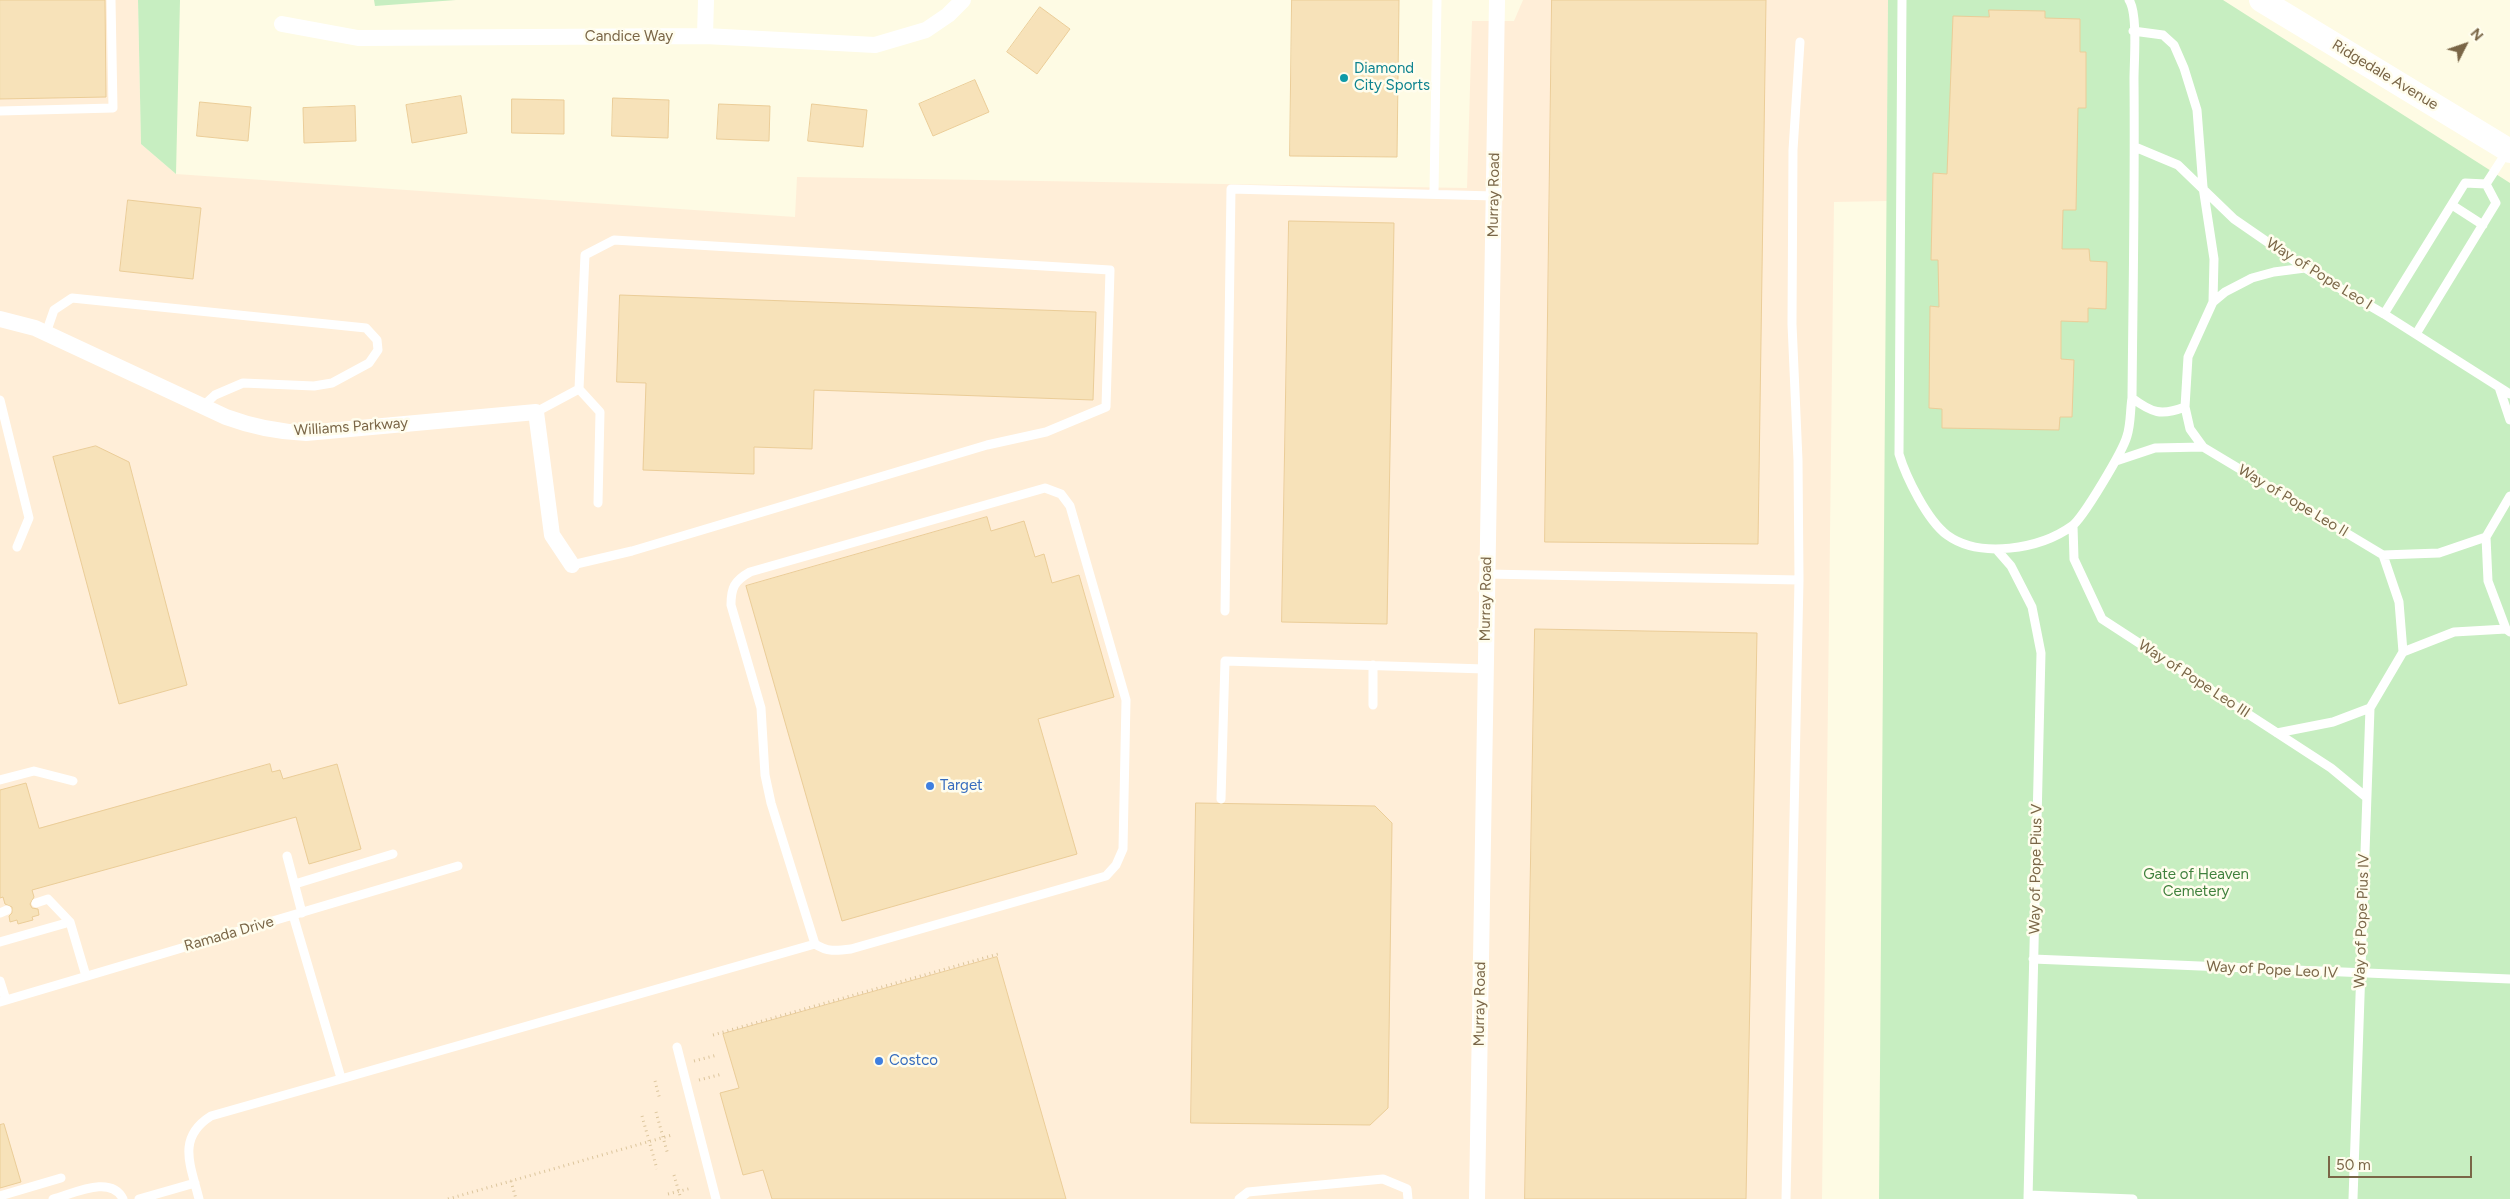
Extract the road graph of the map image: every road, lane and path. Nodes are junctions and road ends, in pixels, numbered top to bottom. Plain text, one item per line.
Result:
1 (112, 0) edge
2 (706, 0) edge
3 (963, 0) edge
4 (1437, 0) edge
5 (1497, 0) edge
6 (1902, 0) edge
7 (2128, 0) edge
8 (2261, 0) edge
9 (282, 24) dead end
10 (2133, 31) junction
11 (705, 36) junction
12 (1800, 42) dead end
13 (0, 111) edge
14 (2135, 147) junction
15 (2509, 150) edge
16 (2486, 184) junction
17 (2203, 187) junction
18 (1434, 193) junction
19 (1494, 196) junction
20 (2452, 204) junction
21 (2483, 225) junction
22 (2305, 268) junction
23 (2213, 302) junction
24 (2384, 314) junction
25 (0, 318) edge
26 (46, 333) junction
27 (2416, 334) junction
28 (2499, 387) junction
29 (579, 389) junction
30 (2510, 394) edge
31 (2132, 398) junction
32 (0, 400) edge
33 (203, 406) junction
34 (2185, 407) junction
35 (536, 412) junction
36 (2510, 420) edge
37 (2203, 447) junction
38 (2116, 461) junction
39 (2510, 496) edge
40 (598, 503) dead end
41 (2073, 526) junction
42 (2486, 537) junction
43 (18, 547) dead end
44 (1997, 550) junction
45 (2383, 555) junction
46 (572, 565) joint
47 (1486, 574) junction
48 (1800, 580) junction
49 (1224, 611) dead end
50 (2508, 630) edge
51 (2403, 652) junction
52 (1373, 666) junction
53 (1485, 669) junction
54 (1373, 705) dead end
55 (2370, 708) junction
56 (2277, 733) junction
57 (0, 780) edge
58 (73, 781) dead end
59 (2366, 796) junction
60 (1221, 799) dead end
61 (393, 854) dead end
62 (286, 856) dead end
63 (458, 866) dead end
64 (295, 884) junction
65 (36, 903) dead end
66 (297, 914) junction
67 (70, 922) junction
68 (0, 942) edge
69 (815, 944) junction
70 (998, 954) dead end
71 (2033, 959) junction
72 (2360, 974) junction
73 (86, 976) junction
74 (2510, 979) edge
75 (0, 981) edge
76 (3, 1001) edge
77 (713, 1035) dead end
78 (677, 1047) dead end
79 (717, 1055) dead end
80 (702, 1058) dead end
81 (722, 1074) dead end
82 (341, 1078) junction
83 (707, 1078) dead end
84 (655, 1082) dead end
85 (660, 1100) dead end
86 (656, 1112) dead end
87 (642, 1116) dead end
88 (672, 1135) dead end
89 (664, 1138) junction
90 (649, 1142) junction
91 (668, 1154) dead end
92 (657, 1169) dead end
93 (674, 1175) dead end
94 (61, 1178) dead end
95 (511, 1181) junction
96 (195, 1183) junction
97 (692, 1188) dead end
98 (679, 1192) junction
99 (668, 1194) dead end
100 (0, 1196) edge
101 (2028, 1197) edge
102 (53, 1199) edge
103 (123, 1199) edge
104 (139, 1199) edge
105 (199, 1199) edge
106 (448, 1199) edge
107 (516, 1199) edge
108 (681, 1199) edge
109 (716, 1199) edge
110 (1239, 1199) edge
111 (1408, 1199) edge
112 (1477, 1199) edge
113 (1786, 1199) edge
114 (2133, 1199) edge
115 (2353, 1199) edge

1 - 13 lane
2 - 11 street
3 - 11 street, Candice Way
4 - 18 lane
5 - 19 street, Murray Road
6 - 44 lane
7 - 10 lane
8 - 15 main road, Ridgedale Avenue
9 - 11 street, Candice Way
10 - 14 lane
10 - 17 lane
12 - 48 lane
14 - 17 lane, Way of Pope Leo I
14 - 31 lane
15 - 16 lane
16 - 20 lane
16 - 21 lane
17 - 22 lane, Way of Pope Leo I
17 - 23 lane
18 - 19 lane
18 - 49 lane
19 - 47 street, Murray Road
20 - 21 lane
20 - 24 lane
21 - 27 lane
22 - 23 lane
22 - 24 lane, Way of Pope Leo I
23 - 34 lane, Way of Pope Leo II
24 - 27 lane, Way of Pope Leo I
25 - 26 street, Williams Parkway
26 - 33 street, Williams Parkway
26 - 33 lane
27 - 28 lane, Way of Pope Leo I
28 - 30 lane, Way of Pope Leo I
28 - 36 lane
29 - 35 lane
29 - 40 lane
29 - 46 lane
31 - 34 lane
31 - 38 lane
32 - 43 lane
33 - 35 street, Williams Parkway
34 - 37 lane, Way of Pope Leo II
35 - 46 street
37 - 38 lane
37 - 45 lane, Way of Pope Leo II
38 - 41 lane
39 - 42 lane
41 - 44 lane
41 - 56 lane, Way of Pope Leo III
42 - 45 lane
42 - 50 lane
44 - 71 lane, Way of Pope Pius V
45 - 51 lane
47 - 48 lane
47 - 53 street, Murray Road
48 - 113 lane
50 - 51 lane
51 - 55 lane, Way of Pope Pius IV
52 - 53 lane
52 - 54 lane
52 - 60 lane
53 - 112 street, Murray Road
55 - 56 lane
55 - 59 lane, Way of Pope Pius IV
56 - 59 lane, Way of Pope Leo III
57 - 58 lane
59 - 72 lane, Way of Pope Pius IV
61 - 64 lane
62 - 64 lane
63 - 66 lane, Ramada Drive
64 - 66 lane
65 - 67 lane
66 - 73 lane, Ramada Drive
66 - 82 lane
67 - 68 lane
67 - 73 lane
69 - 69 lane
69 - 82 lane
70 - 77 path
71 - 72 lane, Way of Pope Leo IV
71 - 101 lane, Way of Pope Pius V
72 - 74 lane, Way of Pope Leo IV
72 - 115 lane, Way of Pope Pius IV
73 - 76 lane, Ramada Drive
75 - 76 lane
78 - 109 lane
79 - 80 path
81 - 83 path
82 - 96 lane
84 - 85 path
86 - 89 path
87 - 90 path
88 - 89 path
89 - 90 path
89 - 91 path
90 - 92 path
90 - 95 path
93 - 98 path
94 - 100 lane
95 - 106 path
95 - 107 path
96 - 104 lane
96 - 105 lane
97 - 98 path
98 - 99 path
98 - 108 path
101 - 114 lane
102 - 103 lane
110 - 111 lane

